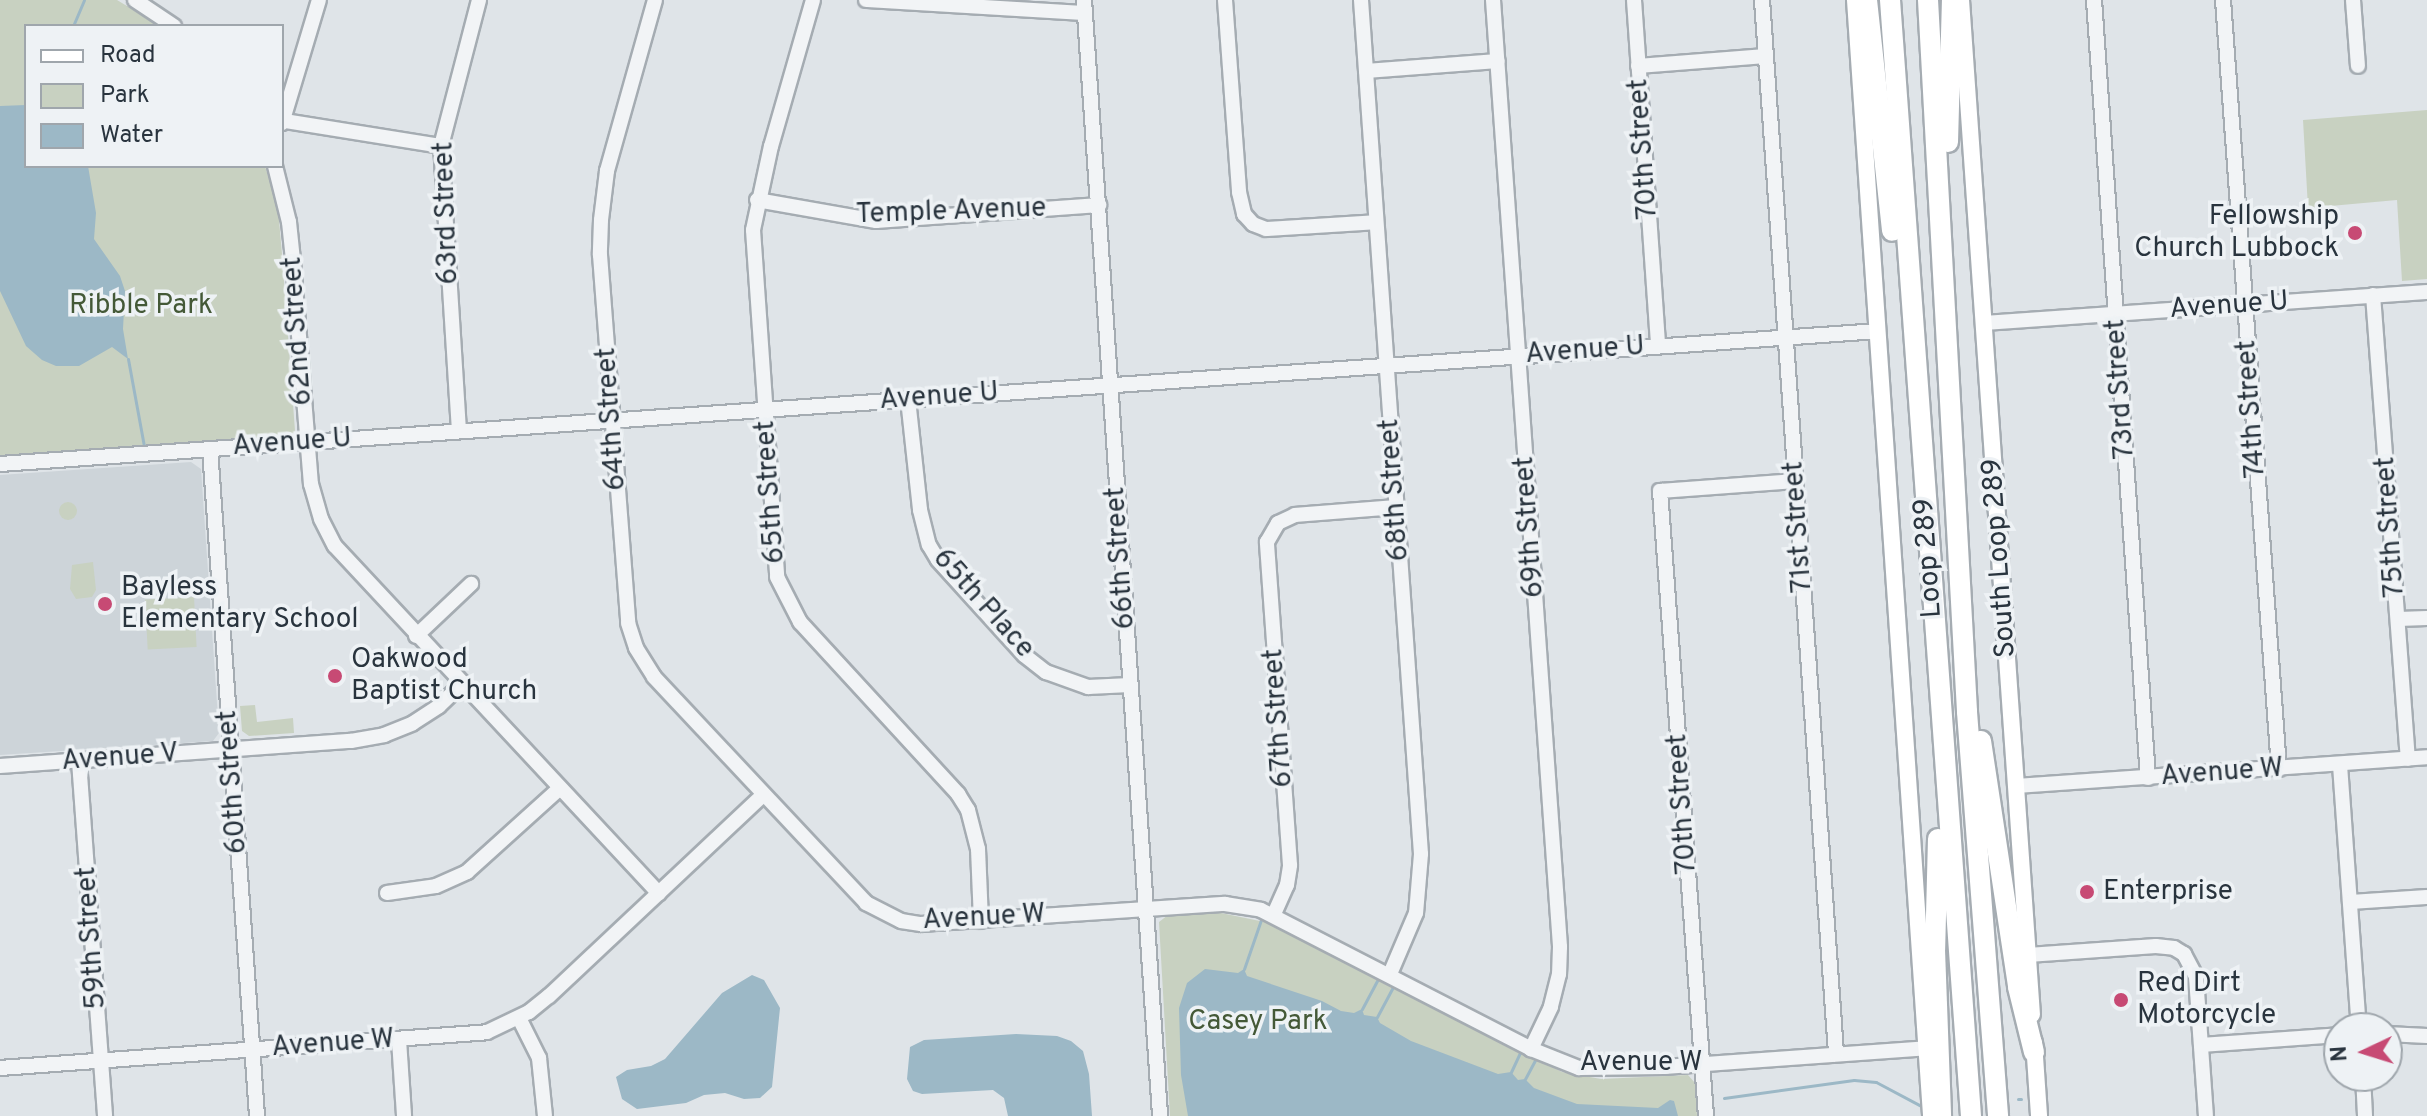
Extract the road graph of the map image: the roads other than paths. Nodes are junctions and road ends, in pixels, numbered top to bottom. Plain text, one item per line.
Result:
1 (135, 0) edge
2 (319, 0) edge
3 (479, 0) edge
4 (655, 0) edge
5 (813, 0) edge
6 (866, 0) edge
7 (1225, 0) edge
8 (1361, 0) edge
9 (1493, 0) edge
10 (1634, 0) edge
11 (1762, 0) edge
12 (1855, 0) edge
13 (1867, 0) edge
14 (1890, 0) edge
15 (1928, 0) edge
16 (1952, 0) edge
17 (1961, 0) edge
18 (2094, 0) edge
19 (2223, 0) edge
20 (2353, 0) edge
21 (154, 5) edge
22 (1084, 6) edge
23 (172, 24) edge
24 (1766, 56) junction
25 (1498, 61) junction
26 (1638, 66) junction
27 (2358, 66) dead end
28 (1366, 71) junction
29 (284, 122) edge
30 (441, 146) junction
31 (275, 168) edge
32 (757, 200) junction
33 (1099, 205) junction
34 (1376, 222) junction
35 (1943, 242) junction
36 (2427, 292) edge
37 (2373, 295) junction
38 (2245, 304) junction
39 (2116, 313) junction
40 (1984, 323) junction
41 (1877, 331) junction
42 (1785, 337) junction
43 (1658, 346) junction
44 (1517, 356) junction
45 (1386, 366) junction
46 (1111, 385) junction
47 (908, 399) junction
48 (765, 410) junction
49 (612, 420) junction
50 (459, 431) junction
51 (306, 442) junction
52 (210, 449) junction
53 (0, 464) edge
54 (1923, 479) junction
55 (1796, 481) junction
56 (1396, 507) junction
57 (471, 584) dead end
58 (2427, 618) edge
59 (2398, 619) junction
60 (416, 636) junction
61 (462, 684) junction
62 (1130, 685) junction
63 (1967, 712) junction
64 (1942, 743) junction
65 (231, 750) junction
66 (2427, 757) edge
67 (2408, 759) junction
68 (79, 761) junction
69 (2340, 765) junction
70 (0, 766) edge
71 (2279, 769) junction
72 (2148, 778) junction
73 (2016, 786) junction
74 (560, 788) junction
75 (763, 795) junction
76 (387, 893) dead end
77 (659, 894) junction
78 (2427, 897) edge
79 (2350, 902) junction
80 (1145, 908) junction
81 (1274, 914) junction
82 (981, 921) junction
83 (2028, 955) junction
84 (1390, 974) junction
85 (2358, 1012) edge
86 (519, 1018) junction
87 (2403, 1035) edge
88 (2323, 1036) edge
89 (2427, 1036) edge
90 (399, 1040) junction
91 (2201, 1045) junction
92 (1926, 1048) junction
93 (1531, 1049) junction
94 (252, 1050) junction
95 (2034, 1052) junction
96 (1836, 1054) junction
97 (101, 1061) junction
98 (1702, 1064) junction
99 (0, 1068) edge
100 (2364, 1092) edge
101 (105, 1116) edge
102 (257, 1116) edge
103 (404, 1116) edge
104 (545, 1116) edge
105 (1160, 1116) edge
106 (1706, 1116) edge
107 (1931, 1116) edge
108 (1941, 1116) edge
109 (1971, 1116) edge
110 (1998, 1116) edge
111 (2039, 1116) edge
112 (2206, 1116) edge
113 (2365, 1116) edge

1 - 21 street
2 - 29 street
3 - 30 street, 63rd Street
4 - 49 street, 64th Street
5 - 32 street, 65th Street
6 - 22 street
7 - 34 street
8 - 28 street, 68th Street
9 - 25 street, 69th Street
10 - 26 street, 70th Street
11 - 24 street, 71st Street
12 - 41 main road
13 - 54 highway
14 - 54 highway, Loop 289
15 - 35 highway, Loop 289
16 - 35 highway
17 - 40 main road, South Loop 289
18 - 39 street, 73rd Street
19 - 38 street, 74th Street
20 - 27 street
21 - 23 street
22 - 33 street, 66th Street
24 - 26 street
24 - 42 street, 71st Street
25 - 28 street
25 - 44 street, 69th Street
26 - 43 street, 70th Street
28 - 34 street, 68th Street
29 - 30 street
30 - 50 street, 63rd Street
31 - 51 street, 62nd Street
32 - 33 street, Temple Avenue
32 - 48 street, 65th Street
33 - 46 street, 66th Street
34 - 45 street, 68th Street
35 - 63 highway, Loop 289
36 - 37 street, Avenue U
37 - 38 street, Avenue U
37 - 59 street, 75th Street
38 - 39 street, Avenue U
38 - 71 street, 74th Street
39 - 40 street, Avenue U
39 - 72 street, 73rd Street
40 - 73 main road, South Loop 289
41 - 42 street, Avenue U
41 - 92 main road
42 - 43 street, Avenue U
42 - 55 street, 71st Street
43 - 44 street, Avenue U
44 - 45 street, Avenue U
44 - 93 street, 69th Street
45 - 46 street, Avenue U
45 - 56 street, 68th Street
46 - 47 street, Avenue U
46 - 62 street, 66th Street
47 - 48 street, Avenue U
47 - 62 street, 65th Place
48 - 49 street, Avenue U
48 - 82 street, 65th Street
49 - 50 street, Avenue U
49 - 75 street, 64th Street
50 - 51 street, Avenue U
51 - 52 street, Avenue U
51 - 60 street, 62nd Street
52 - 53 street, Avenue U
52 - 65 street, 60th Street
54 - 64 highway, Loop 289
55 - 96 street, 71st Street
55 - 98 street, 70th Street
56 - 81 street, 67th Street
56 - 84 street, 68th Street
57 - 60 street
58 - 59 street
59 - 67 street, 75th Street
60 - 61 street, 62nd Street
61 - 65 street, Avenue V
61 - 74 street, 62nd Street
62 - 80 street, 66th Street
63 - 95 highway
63 - 110 highway, Loop 289
64 - 108 highway
64 - 109 highway, Loop 289
65 - 68 street, Avenue V
65 - 94 street, 60th Street
66 - 67 street, Avenue W
67 - 69 street, Avenue W
68 - 70 street, Avenue V
68 - 97 street, 59th Street
69 - 71 street, Avenue W
69 - 79 street
71 - 72 street, Avenue W
72 - 73 street, Avenue W
73 - 83 main road, South Loop 289
74 - 76 street
74 - 77 street, 62nd Street
75 - 77 street, Avenue W
75 - 82 street, Avenue W
77 - 86 street, Avenue W
78 - 79 street
79 - 85 street
80 - 81 street, Avenue W
80 - 82 street, Avenue W
80 - 105 street, 66th Street
81 - 84 street, Avenue W
83 - 91 street
83 - 95 main road, South Loop 289
84 - 93 street, Avenue W
86 - 90 street, Avenue W
86 - 104 street
87 - 89 street
88 - 91 street
90 - 94 street, Avenue W
90 - 103 street
91 - 112 street
92 - 96 street, Avenue W
92 - 107 main road
93 - 98 street, Avenue W
94 - 97 street, Avenue W
94 - 102 street, 60th Street
95 - 111 main road, South Loop 289
96 - 98 street, Avenue W
97 - 99 street, Avenue W
97 - 101 street, 59th Street
98 - 106 street, 70th Street
100 - 113 street

